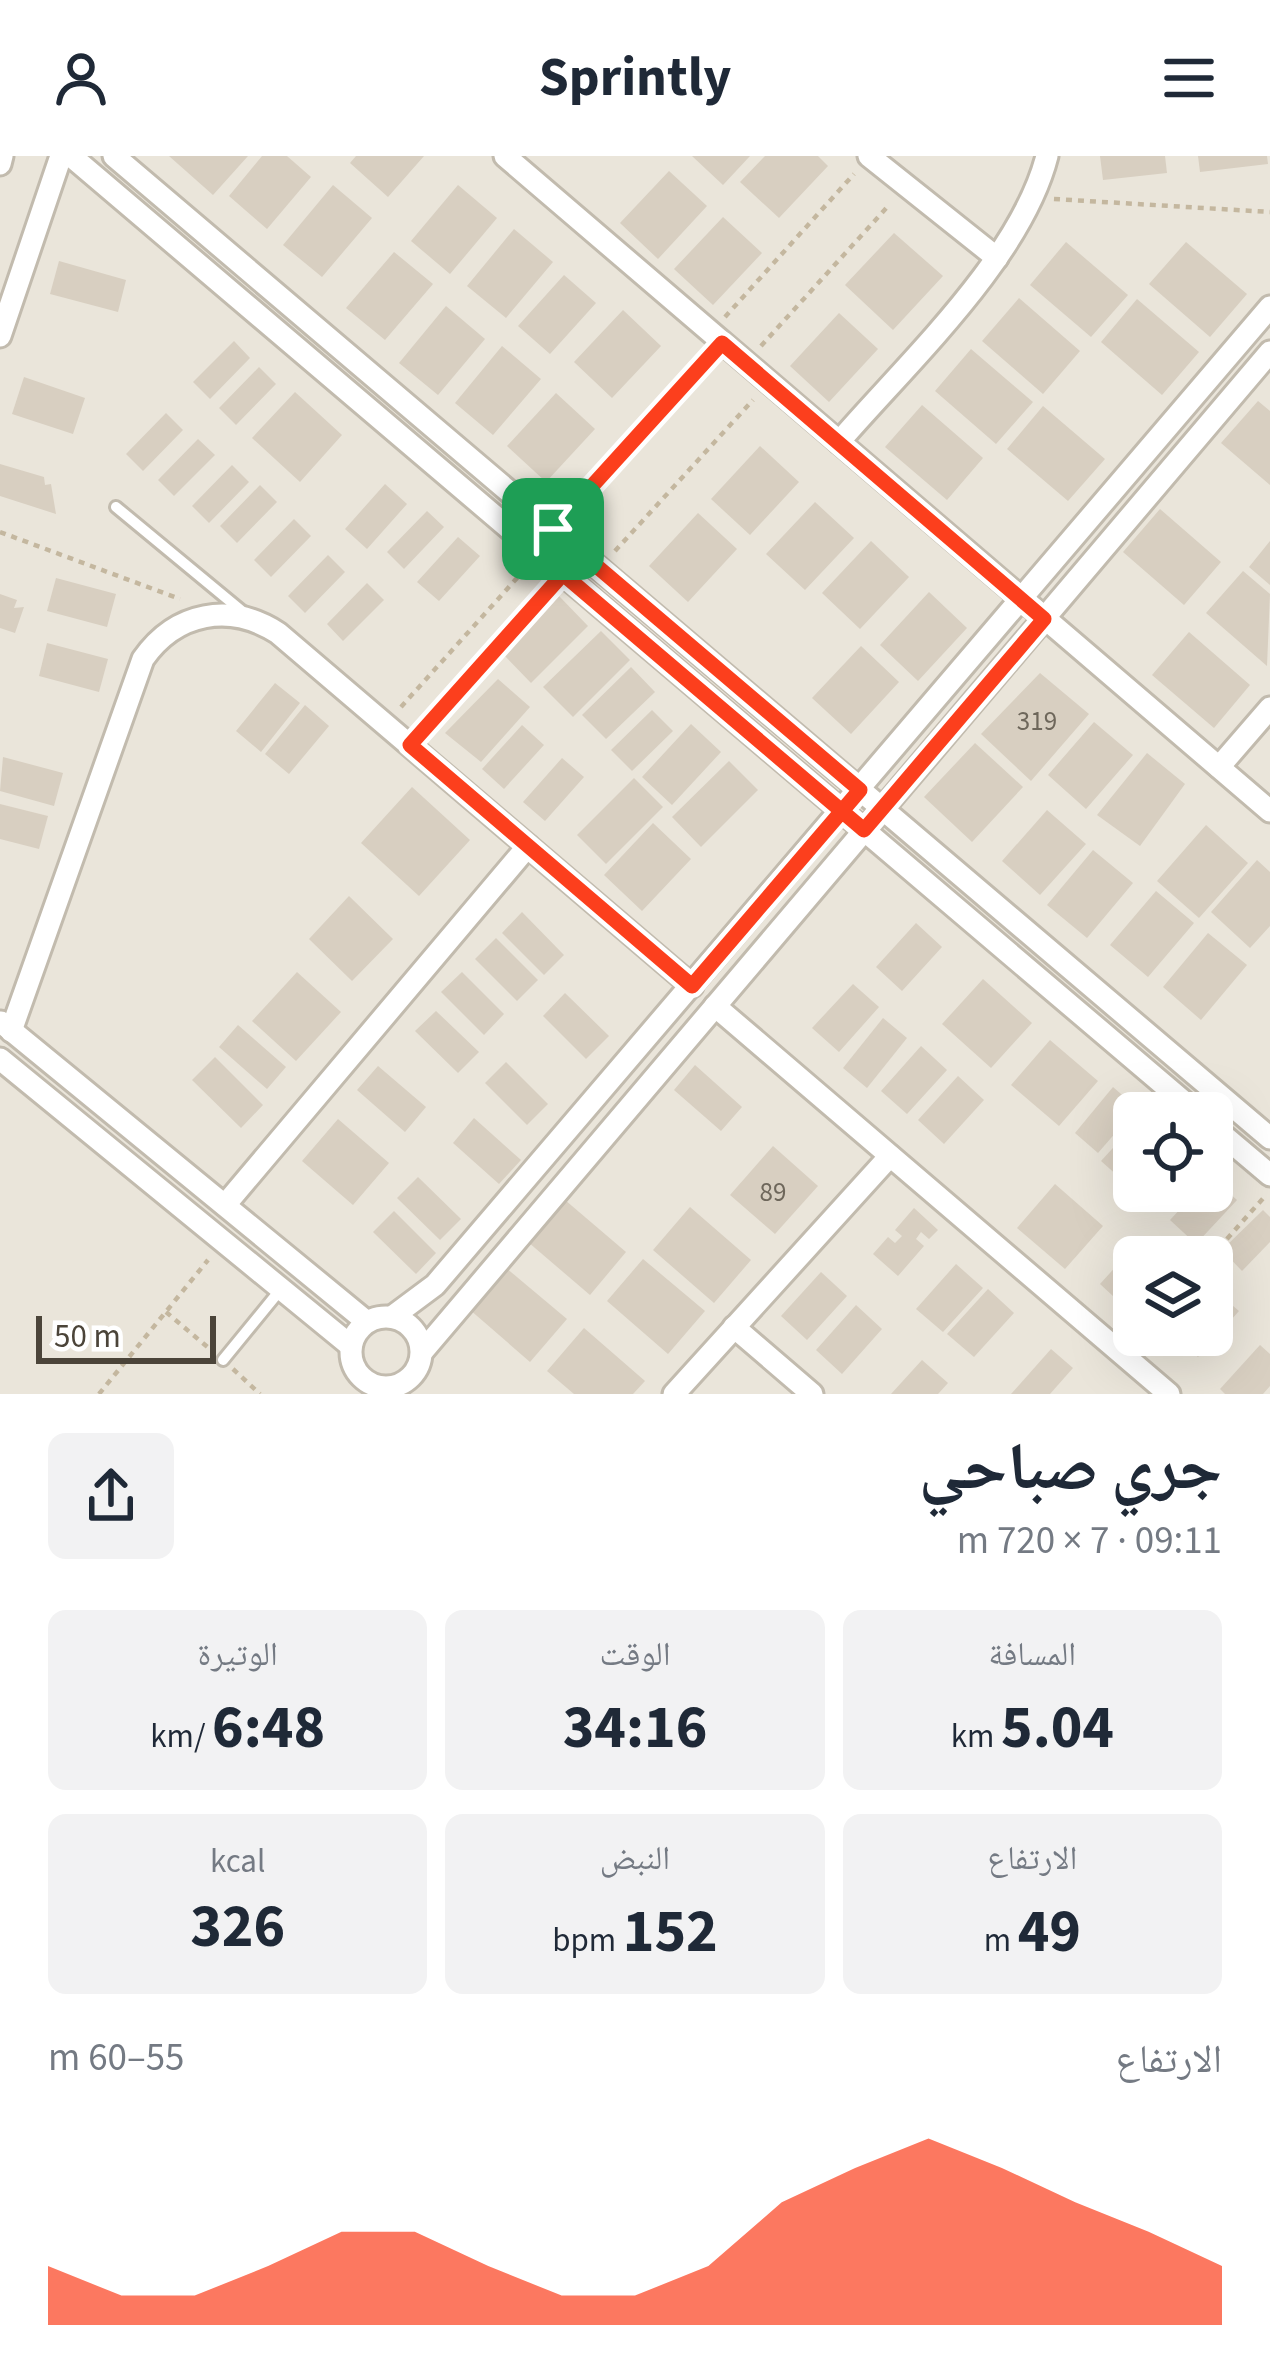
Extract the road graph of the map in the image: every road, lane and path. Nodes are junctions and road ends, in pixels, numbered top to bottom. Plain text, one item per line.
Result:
1 (66, 156) edge
2 (114, 156) edge
3 (505, 156) edge
4 (870, 156) edge
5 (1047, 156) edge
6 (906, 186) junction
7 (1034, 198) junction
8 (1270, 212) edge
9 (997, 258) junction
10 (1270, 307) edge
11 (0, 336) edge
12 (717, 338) junction
13 (1270, 352) edge
14 (745, 364) junction
15 (1217, 370) junction
16 (769, 382) junction
17 (1238, 389) junction
18 (839, 442) junction
19 (116, 507) dead end
20 (553, 529) junction
21 (0, 532) edge
22 (538, 554) junction
23 (599, 568) junction
24 (563, 574) junction
25 (1022, 599) junction
26 (220, 614) junction
27 (250, 618) junction
28 (1044, 619) junction
29 (1270, 708) edge
30 (386, 724) junction
31 (410, 745) junction
32 (1219, 767) junction
33 (860, 790) junction
34 (882, 808) junction
35 (842, 811) junction
36 (1270, 811) edge
37 (864, 830) junction
38 (528, 846) junction
39 (692, 986) junction
40 (715, 1006) junction
41 (6, 1026) edge
42 (0, 1059) edge
43 (1172, 1092) edge
44 (1270, 1138) edge
45 (1233, 1144) edge
46 (890, 1156) junction
47 (1270, 1175) edge
48 (1270, 1190) edge
49 (225, 1205) junction
50 (1229, 1236) edge
51 (223, 1241) junction
52 (281, 1289) junction
53 (392, 1317) junction
54 (367, 1322) junction
55 (734, 1327) junction
56 (352, 1346) junction
57 (422, 1352) junction
58 (223, 1360) dead end
59 (410, 1387) edge
60 (377, 1390) edge
61 (99, 1394) edge
62 (674, 1394) edge
63 (812, 1394) edge
64 (1169, 1394) edge

1 - 11 street
1 - 22 street
2 - 20 street
3 - 12 street
4 - 6 street
4 - 12 path
5 - 7 street
6 - 9 street
6 - 14 path
7 - 8 path
7 - 9 street
9 - 18 street
10 - 15 street
12 - 14 street
12 - 20 path
13 - 17 street
14 - 16 street
15 - 17 street
15 - 25 street
16 - 18 street
16 - 23 path
17 - 28 street
18 - 25 street
19 - 27 lane
20 - 23 street
21 - 26 path
22 - 24 street
22 - 30 path
23 - 33 street
24 - 31 path
24 - 35 street
25 - 28 street
25 - 33 street
26 - 27 street
26 - 41 street
27 - 30 street
28 - 32 street
28 - 34 street
29 - 32 street
30 - 31 street
31 - 38 street
32 - 36 street
33 - 34 street
33 - 35 street
34 - 37 street
34 - 44 street
35 - 37 street
35 - 39 street
37 - 40 street
37 - 43 street
38 - 39 street
38 - 49 street
39 - 53 street
40 - 46 street
40 - 57 street
41 - 49 street
42 - 51 street
45 - 47 street
46 - 55 street
46 - 64 street
48 - 50 path
49 - 54 street
51 - 52 street
51 - 61 path
52 - 56 street
52 - 58 lane
53 - 54 street
53 - 57 street
54 - 56 street
55 - 62 street
55 - 63 street
56 - 60 street
57 - 59 street
59 - 60 street

